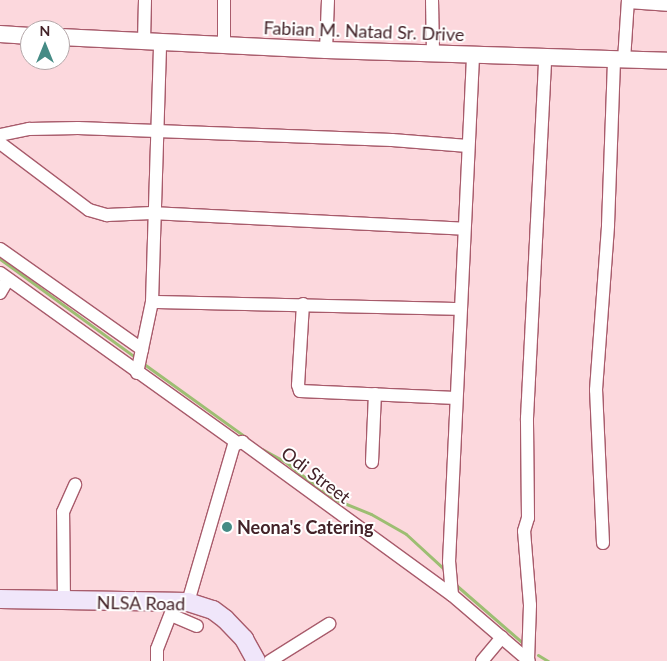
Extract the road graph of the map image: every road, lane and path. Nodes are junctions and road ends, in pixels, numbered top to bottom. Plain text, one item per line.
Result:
1 (145, 0) edge
2 (224, 0) edge
3 (328, 0) edge
4 (432, 0) edge
5 (628, 1) edge
6 (667, 5) edge
7 (0, 34) edge
8 (20, 35) edge
9 (70, 38) edge
10 (152, 42) junction
11 (224, 45) junction
12 (326, 50) junction
13 (433, 54) junction
14 (473, 56) junction
15 (545, 58) junction
16 (619, 60) junction
17 (667, 61) edge
18 (157, 130) junction
19 (0, 135) edge
20 (0, 142) edge
21 (468, 146) junction
22 (152, 213) junction
23 (464, 229) junction
24 (0, 249) edge
25 (4, 276) edge
26 (0, 293) edge
27 (152, 302) junction
28 (303, 304) junction
29 (460, 309) junction
30 (142, 349) junction
31 (137, 373) junction
32 (374, 394) junction
33 (456, 398) junction
34 (236, 442) junction
35 (372, 462) dead end
36 (75, 485) dead end
37 (602, 543) dead end
38 (452, 595) junction
39 (0, 599) edge
40 (64, 602) junction
41 (178, 606) junction
42 (329, 624) dead end
43 (198, 626) dead end
44 (502, 637) junction
45 (157, 661) edge
46 (256, 661) edge
47 (270, 661) edge
48 (482, 661) edge
49 (529, 661) edge

1 - 10 street
2 - 11 street
3 - 12 street
4 - 13 street
5 - 6 street
5 - 16 street
7 - 8 street
9 - 10 street, Fabian M. Natad Sr. Drive
10 - 11 street, Fabian M. Natad Sr. Drive
10 - 18 street
11 - 12 street, Fabian M. Natad Sr. Drive
12 - 13 street, Fabian M. Natad Sr. Drive
13 - 14 street, Fabian M. Natad Sr. Drive
14 - 15 street, Fabian M. Natad Sr. Drive
14 - 21 street
15 - 16 street, Fabian M. Natad Sr. Drive
15 - 49 street
16 - 17 street, Fabian M. Natad Sr. Drive
16 - 37 street
18 - 19 street
18 - 21 street
18 - 22 street
20 - 22 street
21 - 23 street
22 - 23 street
22 - 27 street
23 - 29 street
24 - 30 street
25 - 26 street
25 - 31 street, Odi Street
27 - 28 street
27 - 30 street
28 - 29 street
28 - 32 street
29 - 33 street
30 - 31 street
31 - 34 street, Odi Street
32 - 33 street
32 - 35 street
33 - 38 street
34 - 38 street, Odi Street
34 - 41 street
36 - 40 street
38 - 44 street, Odi Street
39 - 40 main road, NLSA Road
40 - 41 main road, NLSA Road
41 - 43 street
41 - 45 street
41 - 46 main road, NLSA Road
42 - 47 street
44 - 48 street
44 - 49 street, Odi Street

